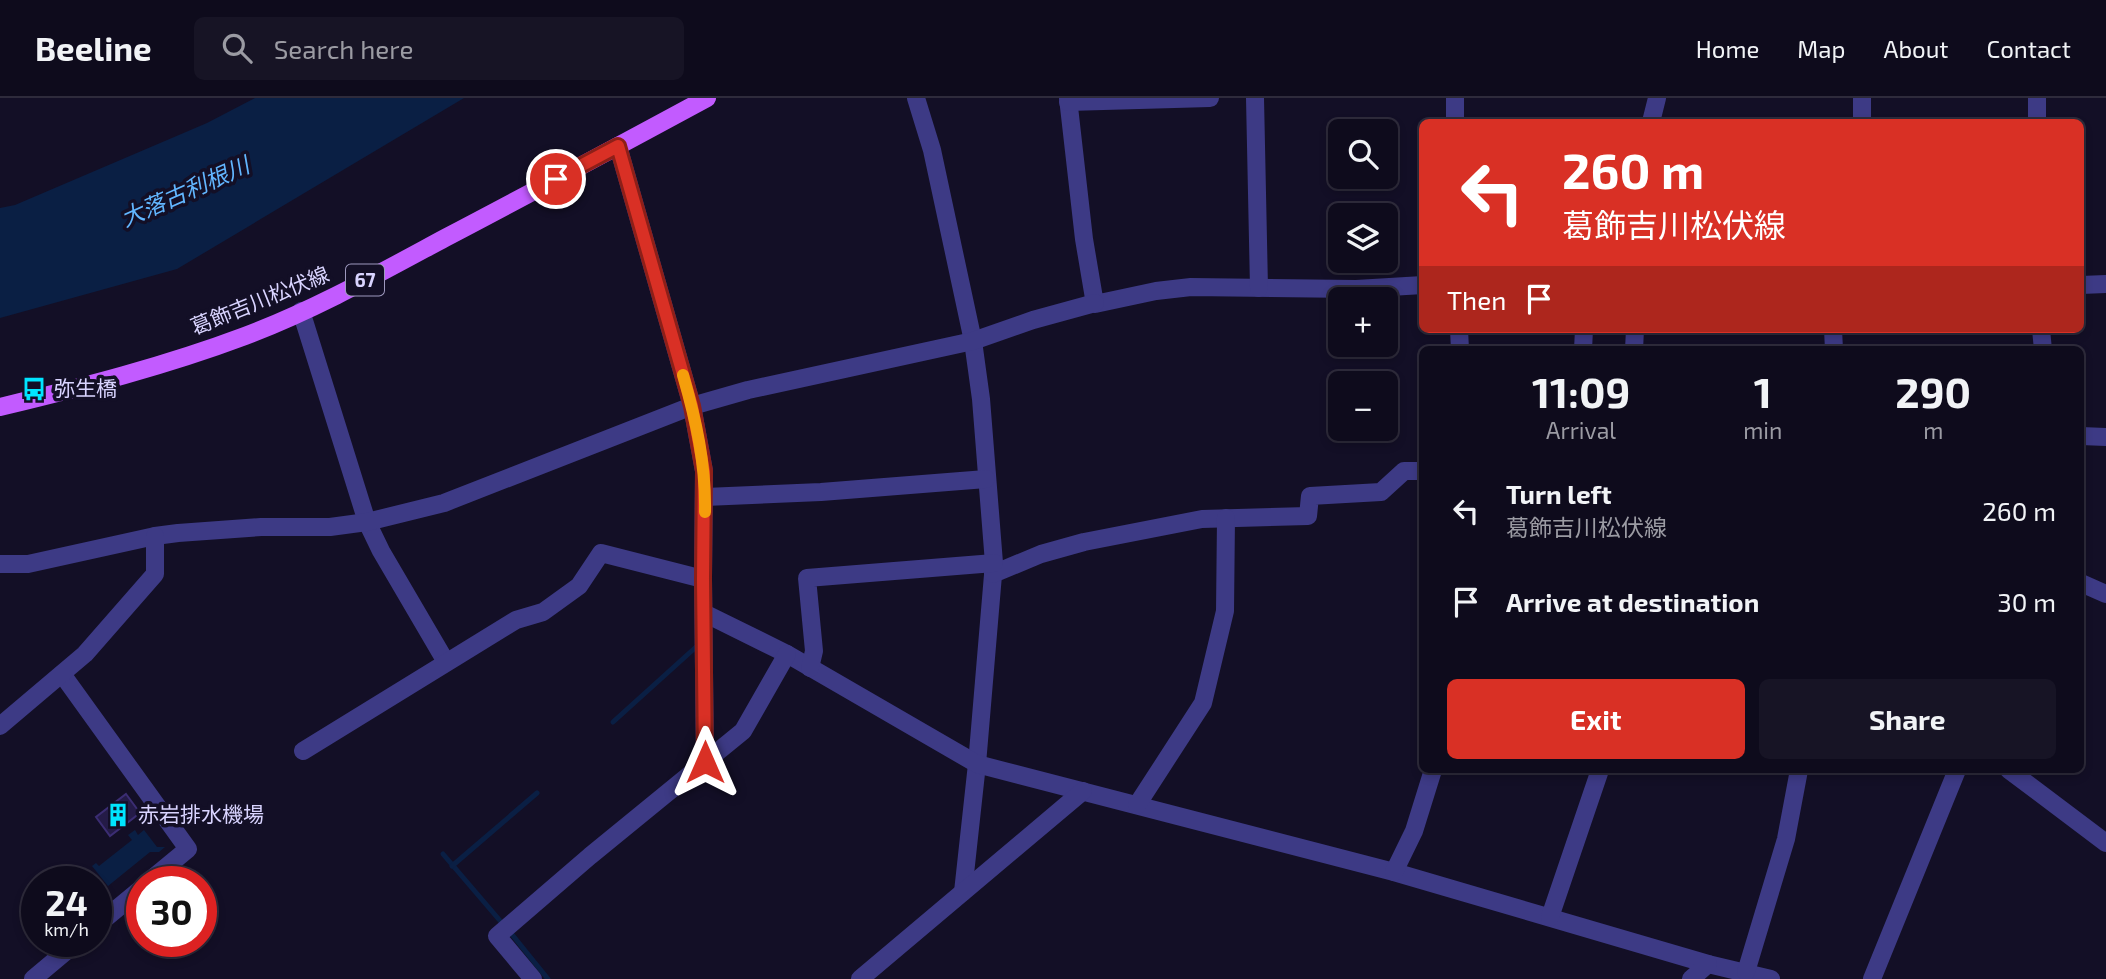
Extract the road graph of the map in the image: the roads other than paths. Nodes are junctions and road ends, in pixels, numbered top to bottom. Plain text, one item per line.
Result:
1 (707, 98) edge
2 (916, 98) edge
3 (1210, 98) edge
4 (1255, 98) edge
5 (1455, 98) edge
6 (1657, 98) edge
7 (1862, 98) edge
8 (2037, 98) edge
9 (1068, 100) edge
10 (1455, 119) edge
11 (1652, 119) edge
12 (1862, 119) edge
13 (2037, 119) edge
14 (618, 146) junction
15 (2106, 284) edge
16 (1419, 285) edge
17 (2084, 285) edge
18 (1259, 288) junction
19 (1095, 303) junction
20 (301, 312) junction
21 (973, 341) junction
22 (692, 406) junction
23 (0, 407) edge
24 (2084, 436) edge
25 (2106, 437) edge
26 (1419, 471) edge
27 (986, 479) junction
28 (705, 497) junction
29 (1226, 518) junction
30 (367, 522) junction
31 (155, 536) junction
32 (0, 564) edge
33 (993, 568) junction
34 (703, 579) junction
35 (2084, 584) edge
36 (2106, 594) edge
37 (704, 613) junction
38 (788, 654) junction
39 (446, 662) junction
40 (810, 668) junction
41 (62, 674) junction
42 (0, 726) edge
43 (303, 751) dead end
44 (705, 762) junction
45 (977, 764) junction
46 (1432, 773) edge
47 (1599, 773) edge
48 (1798, 773) edge
49 (1956, 773) edge
50 (2013, 773) edge
51 (1083, 791) junction
52 (1137, 805) junction
53 (2106, 843) edge
54 (167, 866) edge
55 (1394, 872) junction
56 (962, 892) junction
57 (126, 901) edge
58 (112, 913) edge
59 (1550, 917) junction
60 (60, 957) edge
61 (1708, 964) junction
62 (1746, 972) junction
63 (33, 979) edge
64 (533, 979) edge
65 (860, 979) edge
66 (1691, 979) edge
67 (1770, 979) edge
68 (1872, 979) edge

1 - 14 main road, 葛飾吉川松伏線 / 67
2 - 21 street
3 - 9 street
4 - 18 street
5 - 10 street
6 - 11 street
7 - 12 street
8 - 13 street
9 - 19 street
14 - 20 main road, 葛飾吉川松伏線 / 67
14 - 22 street
15 - 17 street
16 - 18 street
18 - 19 street
19 - 21 street
20 - 23 main road, 葛飾吉川松伏線 / 67
20 - 30 street
21 - 22 street
21 - 27 street
22 - 28 street
22 - 30 street
24 - 25 street
26 - 29 street
27 - 28 street
27 - 33 street
28 - 34 street
29 - 33 street
29 - 52 street
30 - 31 street
30 - 39 street
31 - 32 street
31 - 41 street
33 - 40 street
33 - 45 street
34 - 37 street
34 - 39 street
35 - 36 street
37 - 38 street
37 - 44 street
38 - 40 street
38 - 44 street
39 - 43 street
40 - 45 street
41 - 42 street
41 - 54 street
44 - 64 street
45 - 51 street
45 - 56 street
46 - 55 street
47 - 59 street
48 - 62 street
49 - 68 street
50 - 53 street
51 - 52 street
51 - 56 street
52 - 55 street
55 - 59 street
56 - 65 street
57 - 58 street
59 - 61 street
60 - 63 street
61 - 62 street
61 - 66 street
62 - 67 street

